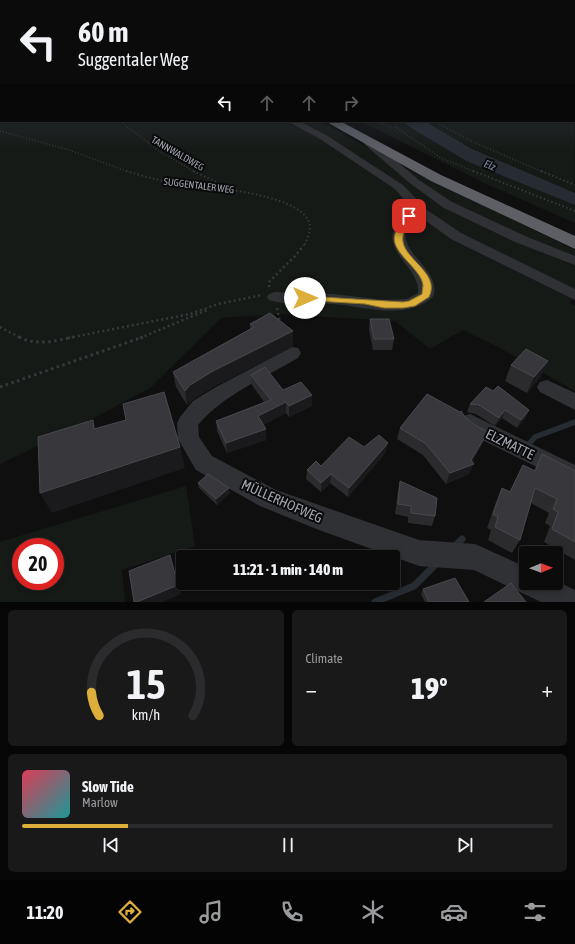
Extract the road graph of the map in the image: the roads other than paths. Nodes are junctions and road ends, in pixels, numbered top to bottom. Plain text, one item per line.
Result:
1 (294, 122) edge
2 (333, 122) edge
3 (351, 122) edge
4 (369, 143) junction
5 (416, 213) dead end
6 (575, 228) edge
7 (575, 243) edge
8 (575, 261) edge
9 (272, 295) road end
10 (575, 295) edge
11 (292, 353) dead end
12 (547, 387) dead end
13 (575, 402) edge
14 (469, 421) edge
15 (575, 476) edge
16 (519, 578) edge
17 (545, 590) edge
18 (571, 602) edge

1 - 10 street
2 - 4 highway
3 - 6 highway
4 - 7 highway
4 - 8 street
5 - 9 street
11 - 16 street, MÜLLERHOFWEG
12 - 13 street
14 - 15 street, ELZMATTE
17 - 18 street

